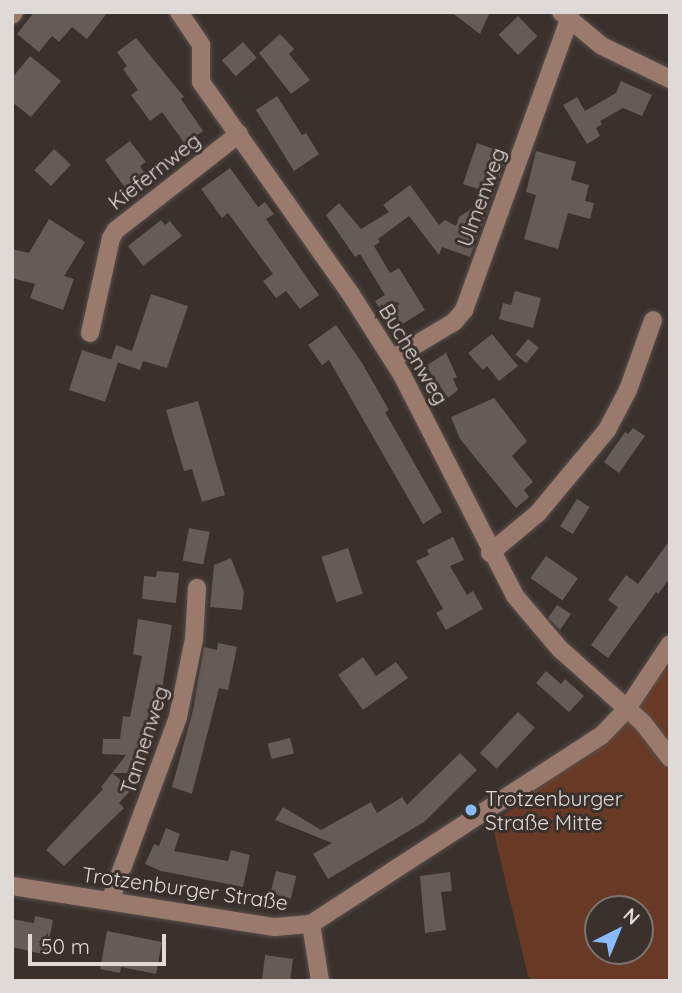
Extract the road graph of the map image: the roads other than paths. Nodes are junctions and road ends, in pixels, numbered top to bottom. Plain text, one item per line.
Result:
1 (179, 12) edge
2 (565, 15) edge
3 (670, 79) edge
4 (239, 134) junction
5 (653, 320) dead end
6 (90, 332) dead end
7 (392, 359) junction
8 (490, 553) junction
9 (197, 588) dead end
10 (670, 644) edge
11 (626, 710) junction
12 (670, 758) edge
13 (12, 886) edge
14 (110, 901) junction
15 (311, 924) junction
16 (320, 981) edge

1 - 4 street, Buchenweg
2 - 3 street
2 - 7 street, Ulmenweg
4 - 6 street, Kiefernweg
4 - 7 street, Buchenweg
5 - 8 street
7 - 8 street, Buchenweg
8 - 11 street, Buchenweg
9 - 14 street, Tannenweg
10 - 11 street, Trotzenburger Straße
11 - 12 street, Buchenweg
11 - 15 street, Trotzenburger Straße
13 - 14 street, Trotzenburger Straße
14 - 15 street, Trotzenburger Straße
15 - 16 street

